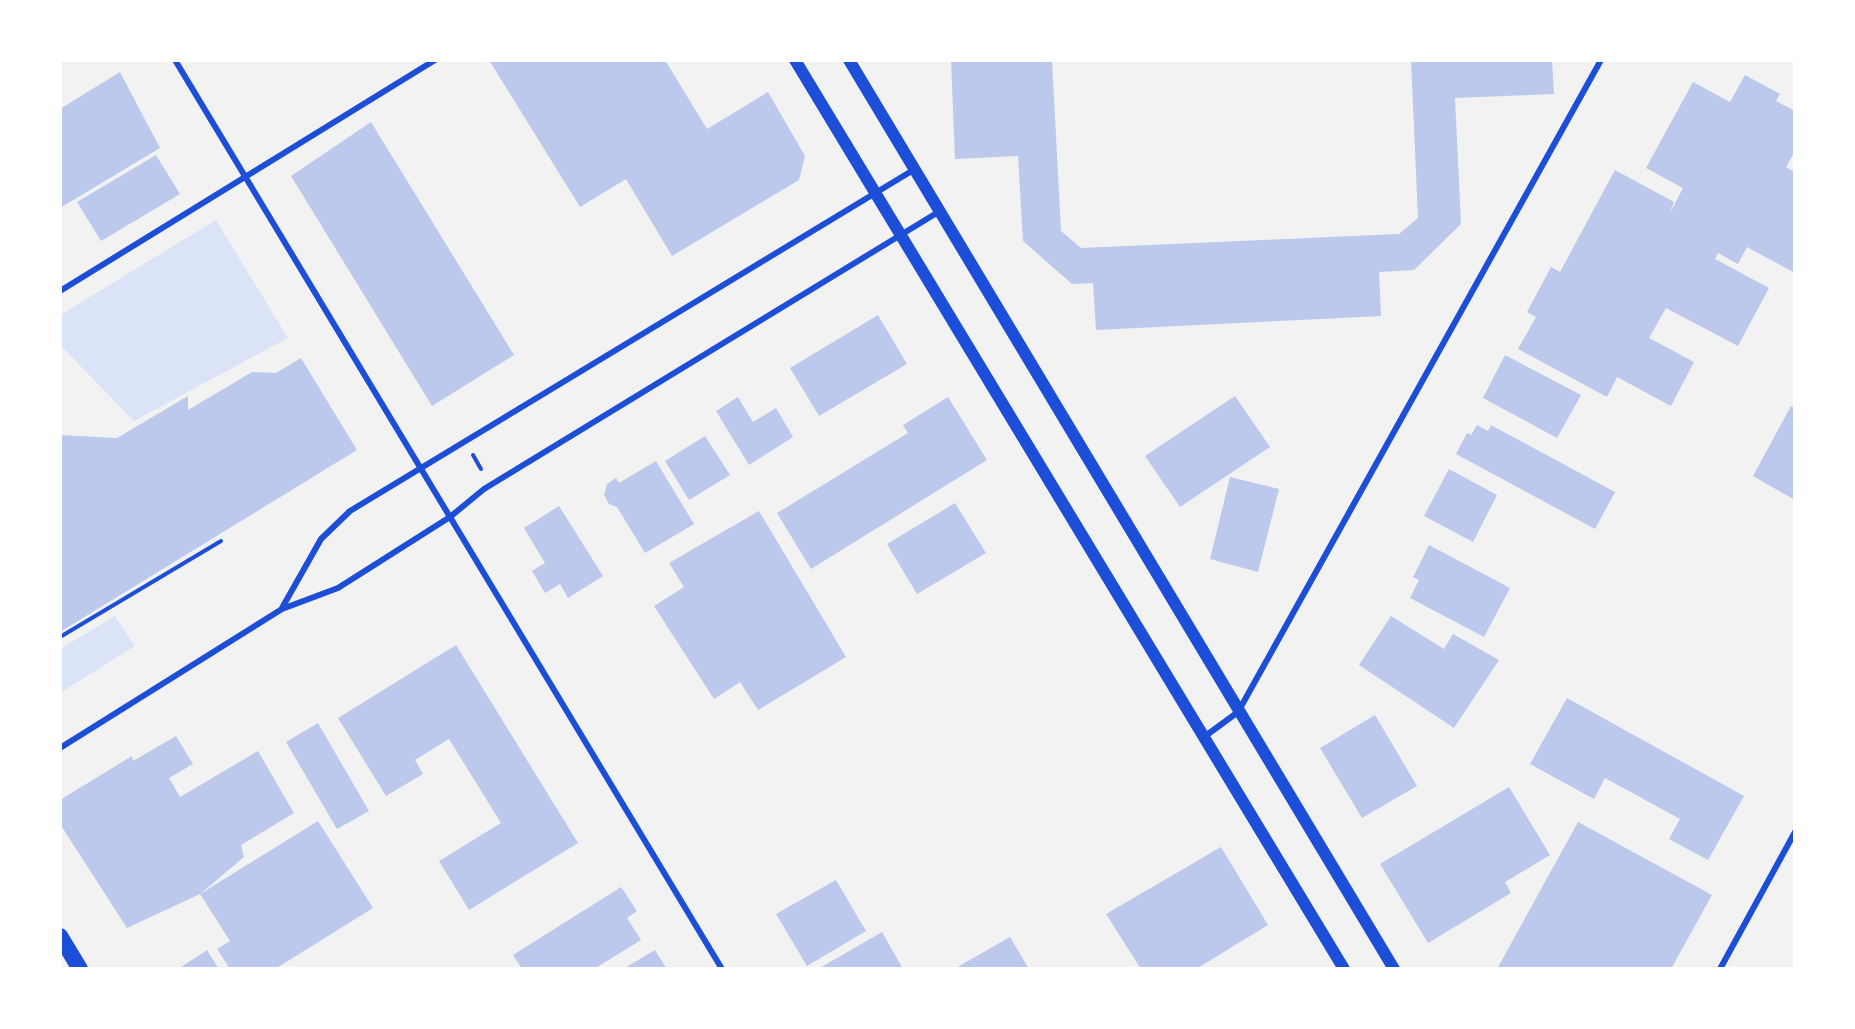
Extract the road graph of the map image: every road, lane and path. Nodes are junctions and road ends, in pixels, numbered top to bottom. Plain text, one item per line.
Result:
1 (175, 60) edge
2 (435, 60) edge
3 (795, 60) edge
4 (849, 60) edge
5 (1601, 60) edge
6 (915, 169) junction
7 (246, 177) junction
8 (875, 193) junction
9 (940, 211) junction
10 (900, 235) junction
11 (60, 291) edge
12 (472, 454) dead end
13 (421, 467) junction
14 (485, 475) dead end
15 (450, 516) junction
16 (221, 541) dead end
17 (282, 609) junction
18 (60, 637) edge
19 (1238, 712) junction
20 (1202, 738) junction
21 (60, 748) edge
22 (1795, 832) edge
23 (60, 936) edge
24 (80, 969) edge
25 (722, 969) edge
26 (1344, 969) edge
27 (1394, 969) edge
28 (1720, 969) edge

1 - 7 street
2 - 7 street
3 - 8 main road
4 - 6 main road
5 - 19 street
6 - 8 street
6 - 9 main road
7 - 11 street
7 - 13 street
8 - 10 main road
8 - 13 street
9 - 10 street
9 - 19 main road
10 - 15 street
10 - 20 main road
12 - 14 path
13 - 15 street
13 - 17 street
15 - 17 street
15 - 25 street
16 - 18 path
17 - 21 street
19 - 20 street
19 - 27 main road
20 - 26 main road
22 - 28 street
23 - 24 highway

